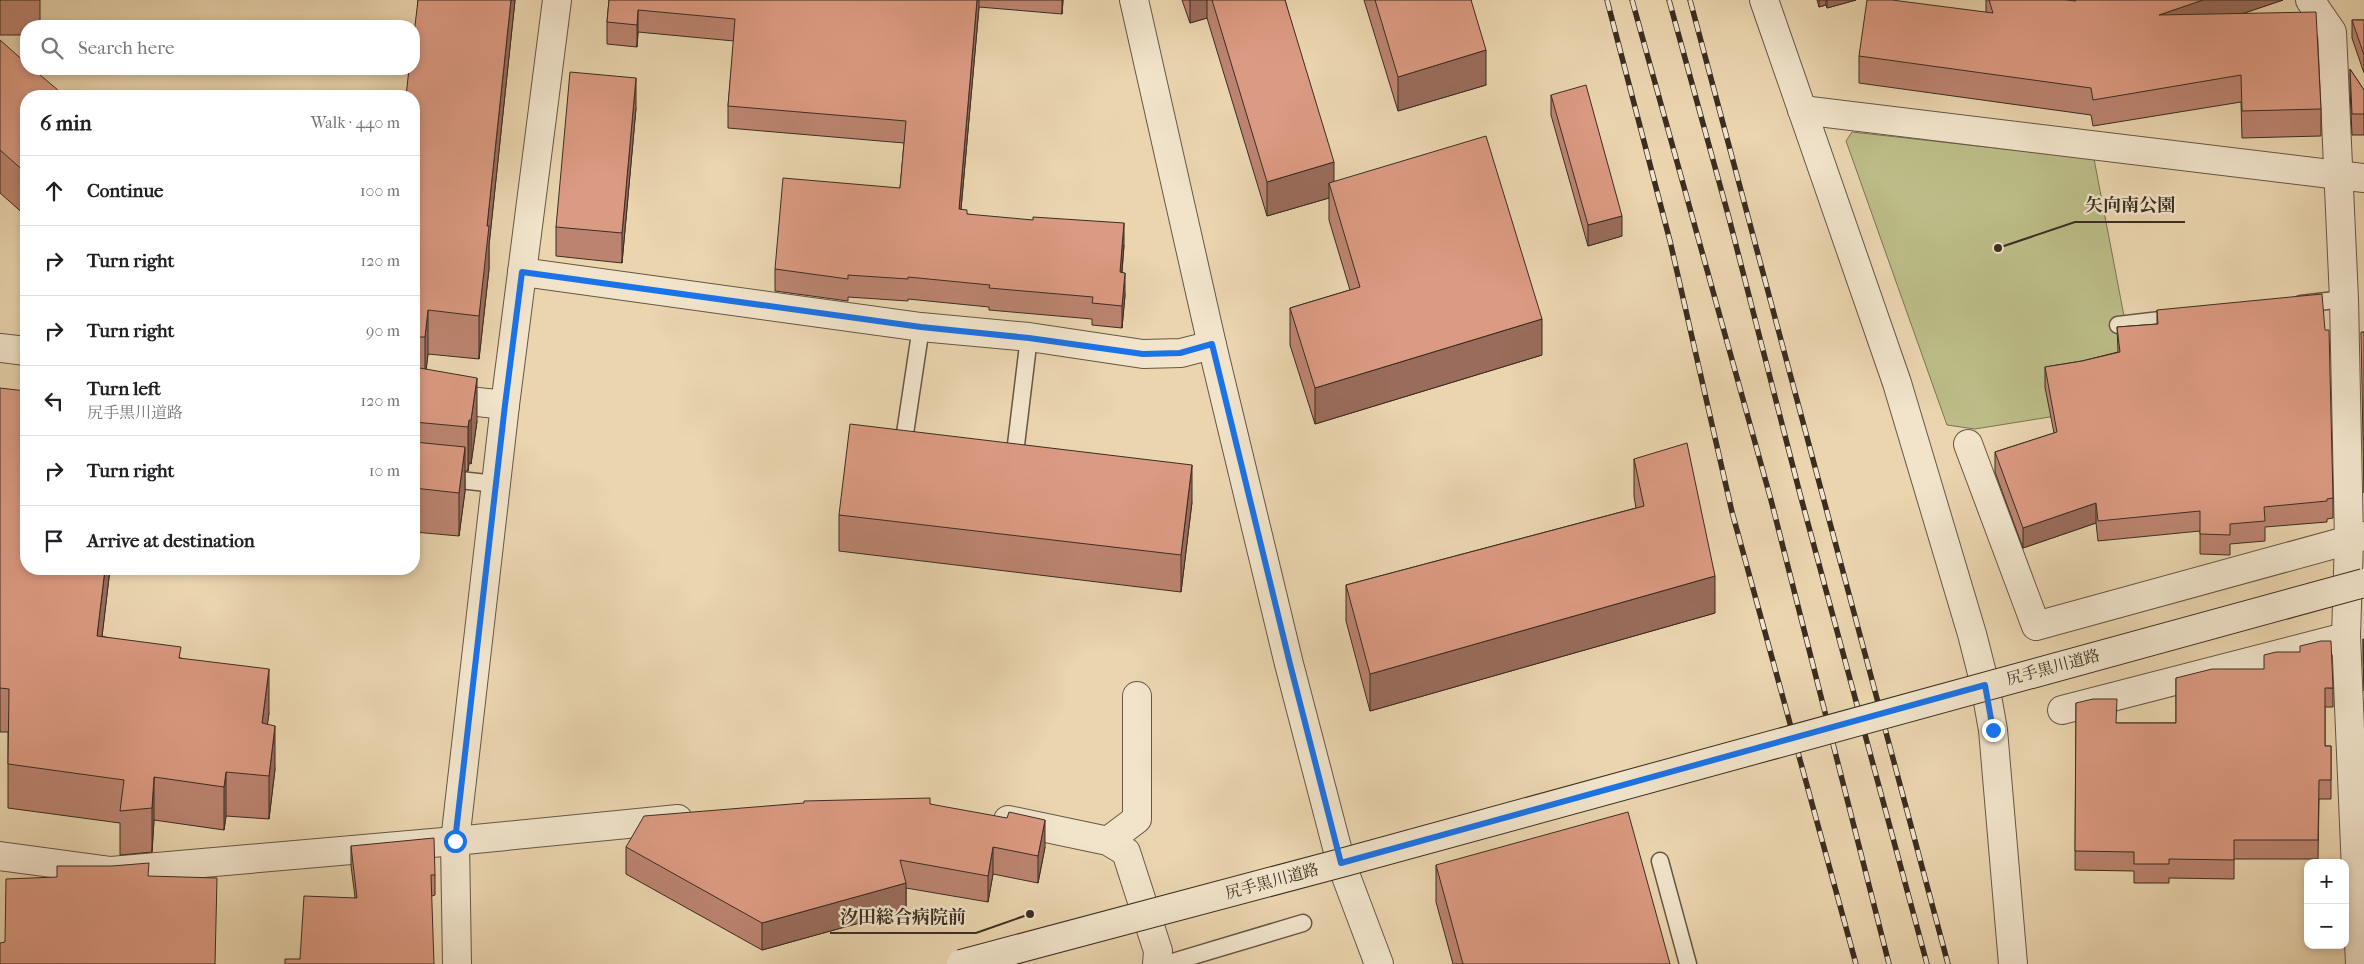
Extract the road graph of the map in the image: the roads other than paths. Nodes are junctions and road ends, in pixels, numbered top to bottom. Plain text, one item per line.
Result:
1 (558, 0) edge
2 (1134, 0) edge
3 (1764, 0) edge
4 (2310, 0) edge
5 (1802, 110) junction
6 (2351, 176) edge
7 (522, 272) junction
8 (2344, 300) junction
9 (2285, 306) edge
10 (2196, 316) edge
11 (2118, 325) edge
12 (921, 327) junction
13 (1029, 338) junction
14 (1212, 344) junction
15 (0, 348) edge
16 (20, 350) edge
17 (420, 396) edge
18 (505, 405) junction
19 (904, 440) edge
20 (1968, 444) dead end
21 (1015, 453) edge
22 (420, 475) edge
23 (496, 484) junction
24 (2357, 538) edge
25 (2364, 583) edge
26 (2355, 634) edge
27 (1985, 685) junction
28 (1137, 696) dead end
29 (2062, 710) dead end
30 (984, 815) edge
31 (705, 816) edge
32 (455, 841) junction
33 (1108, 841) junction
34 (0, 856) edge
35 (1660, 861) dead end
36 (1341, 863) junction
37 (1303, 923) dead end
38 (456, 964) edge
39 (961, 964) edge
40 (1157, 964) edge
41 (1166, 964) edge
42 (1379, 964) edge
43 (1688, 964) edge
44 (2013, 964) edge
45 (2360, 964) edge

1 - 7 street
2 - 14 street
3 - 5 street
4 - 6 street
5 - 6 street
5 - 27 street
6 - 8 street
7 - 12 street
7 - 18 street
8 - 9 lane
8 - 24 street
10 - 11 lane
12 - 13 street
12 - 19 lane
13 - 14 street
13 - 21 lane
14 - 36 street
15 - 16 street
17 - 18 street
18 - 23 street
20 - 24 street
22 - 23 lane
23 - 32 street
24 - 26 street
25 - 27 street, 尻手黒川道路, bridge
26 - 29 street
26 - 45 street
27 - 36 street, 尻手黒川道路, bridge
27 - 44 street
28 - 33 street
30 - 33 street
31 - 32 street
32 - 34 street
32 - 38 street
33 - 40 street
35 - 43 lane
36 - 39 street, 尻手黒川道路, bridge
36 - 42 street
37 - 41 lane

